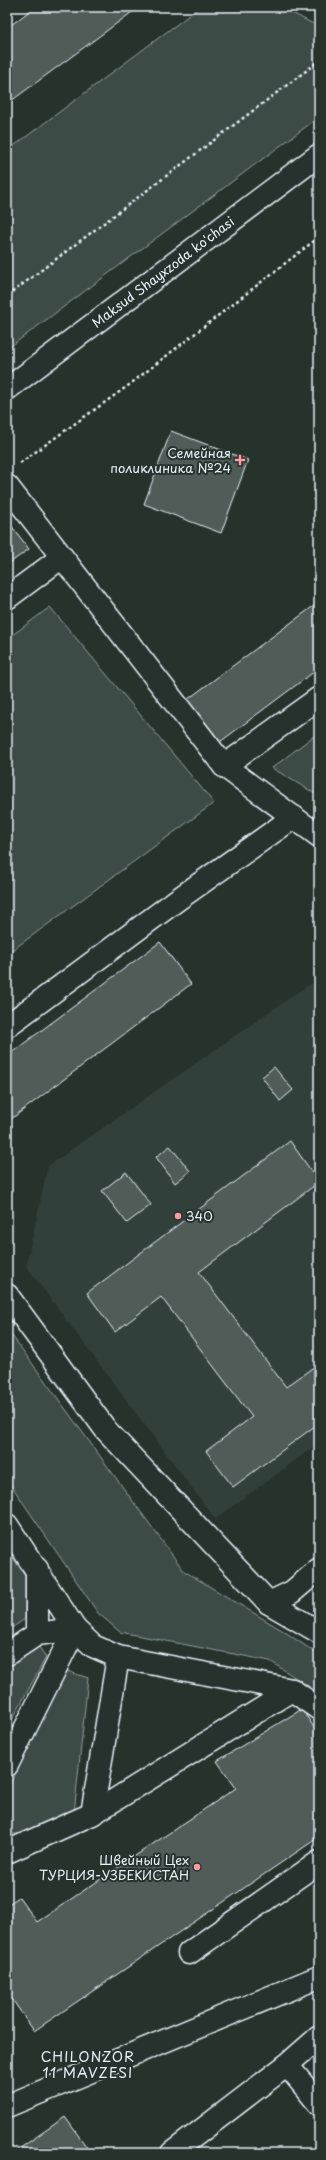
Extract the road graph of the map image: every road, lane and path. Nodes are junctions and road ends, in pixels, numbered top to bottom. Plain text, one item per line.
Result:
1 (319, 61) edge
2 (319, 155) edge
3 (319, 237) edge
4 (7, 296) edge
5 (7, 389) edge
6 (20, 464) dead end
7 (7, 486) edge
8 (62, 557) junction
9 (7, 598) edge
10 (319, 698) edge
11 (224, 766) junction
12 (294, 817) junction
13 (319, 836) edge
14 (7, 1026) edge
15 (7, 1295) edge
16 (7, 1525) edge
17 (37, 1569) junction
18 (319, 1569) edge
19 (269, 1603) junction
20 (75, 1629) junction
21 (319, 1632) edge
22 (37, 1634) junction
23 (7, 1654) edge
24 (118, 1657) junction
25 (292, 1690) junction
26 (319, 1709) edge
27 (7, 1765) edge
28 (92, 1814) junction
29 (7, 1852) edge
30 (319, 1862) edge
31 (189, 1953) dead end
32 (319, 1977) edge
33 (319, 2038) edge
34 (287, 2065) junction
35 (319, 2104) edge
36 (7, 2106) edge
37 (172, 2153) edge

1 - 4 path
2 - 5 street, Maksud Shayxzoda ko'chasi
3 - 6 path
7 - 8 street
8 - 9 street
8 - 11 street
10 - 11 street
11 - 12 street
12 - 13 street
12 - 14 street
15 - 19 street
16 - 17 street
17 - 20 street
17 - 22 street
18 - 19 street
19 - 21 street
20 - 22 street
20 - 24 street
20 - 27 street
22 - 23 street
24 - 25 street
24 - 28 street
25 - 26 street
25 - 28 street
28 - 29 street
30 - 31 street
32 - 36 street
33 - 34 street
34 - 35 street
34 - 37 street

